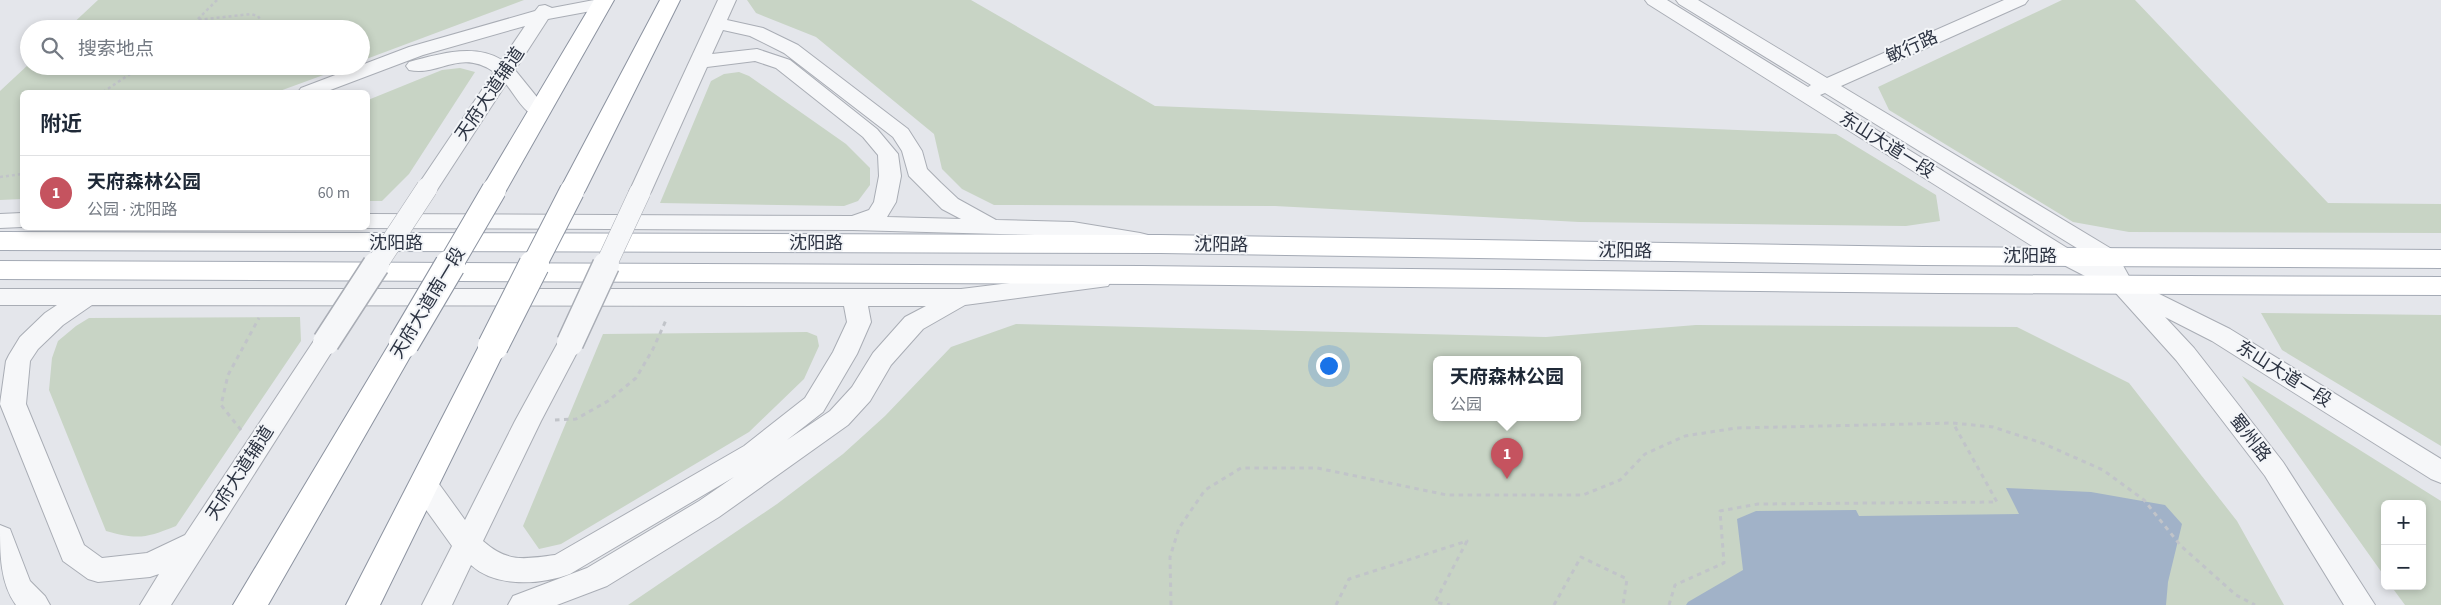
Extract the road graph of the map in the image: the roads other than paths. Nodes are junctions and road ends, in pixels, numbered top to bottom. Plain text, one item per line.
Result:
1 (670, 0) edge
2 (728, 0) edge
3 (1654, 0) edge
4 (1685, 0) edge
5 (2019, 0) edge
6 (603, 2) edge
7 (546, 7) edge
8 (717, 23) junction
9 (699, 62) junction
10 (370, 68) edge
11 (505, 73) junction
12 (353, 75) edge
13 (1826, 86) junction
14 (313, 90) edge
15 (355, 90) edge
16 (1806, 95) junction
17 (539, 112) junction
18 (0, 220) edge
19 (20, 220) edge
20 (370, 221) edge
21 (853, 223) junction
22 (994, 227) junction
23 (0, 241) edge
24 (1162, 244) junction
25 (2064, 256) junction
26 (2106, 256) junction
27 (2441, 259) edge
28 (0, 270) edge
29 (1142, 274) junction
30 (2122, 285) junction
31 (2441, 286) edge
32 (89, 296) junction
33 (0, 297) edge
34 (961, 297) junction
35 (855, 298) junction
36 (2441, 472) edge
37 (424, 485) junction
38 (0, 537) edge
39 (194, 544) junction
40 (466, 544) junction
41 (35, 605) edge
42 (155, 605) edge
43 (250, 605) edge
44 (363, 605) edge
45 (436, 605) edge
46 (523, 605) edge
47 (2360, 605) edge

1 - 37 main road, bridge
2 - 8 street
3 - 16 street, 东山大道一段
4 - 13 street, 东山大道一段
5 - 13 street, 敏行路
6 - 7 street
6 - 17 main road, 天府大道南一段
7 - 10 street
7 - 11 street, 天府大道辅道
8 - 9 street
8 - 22 street
9 - 21 street
9 - 40 street, bridge
11 - 15 street
11 - 17 street
11 - 39 street, 天府大道辅道, bridge
12 - 14 street
13 - 16 street, 敏行路
13 - 26 street, 东山大道一段
16 - 25 street, 东山大道一段
17 - 43 main road, 天府大道南一段, bridge
18 - 19 street
20 - 21 street
21 - 22 street
22 - 24 street
23 - 24 main road, 沈阳路
24 - 25 main road, 沈阳路
25 - 26 main road, 沈阳路
25 - 30 street, 东山大道一段
26 - 27 main road, 沈阳路
26 - 30 street, 东山大道一段
28 - 29 main road, 沈阳路
29 - 30 main road, 沈阳路
29 - 34 street
30 - 31 main road, 沈阳路
30 - 36 street, 东山大道一段
30 - 47 street, 蜀州路
32 - 33 street
32 - 35 street
32 - 39 street
34 - 35 street
34 - 46 street
35 - 40 street
37 - 40 street
37 - 44 main road
38 - 41 street
39 - 42 street, 天府大道辅道
40 - 45 street

